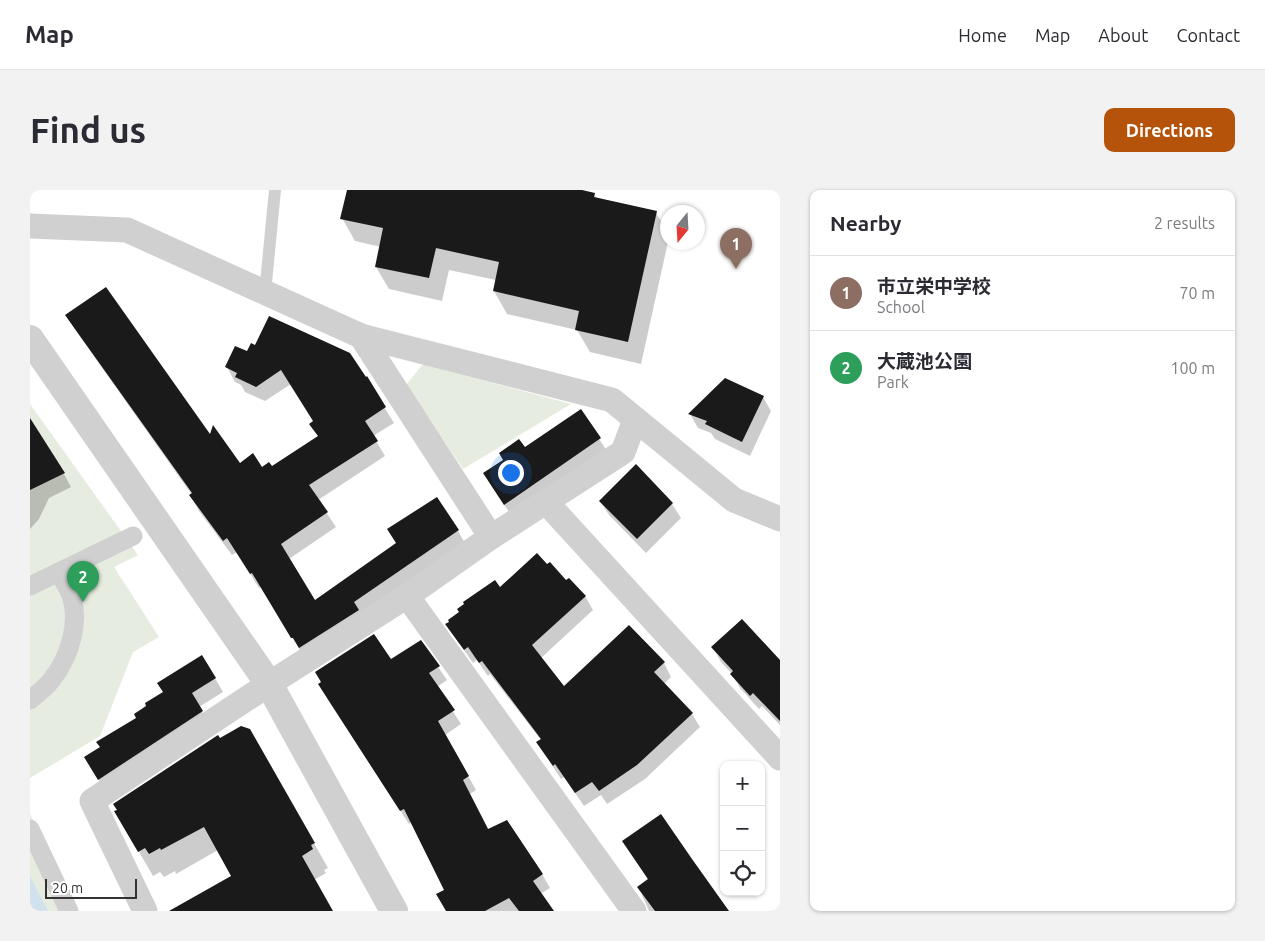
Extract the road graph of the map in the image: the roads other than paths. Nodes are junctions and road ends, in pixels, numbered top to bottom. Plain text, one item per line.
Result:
1 (275, 190) edge
2 (30, 226) edge
3 (265, 293) junction
4 (361, 336) junction
5 (30, 338) edge
6 (635, 420) junction
7 (546, 502) junction
8 (780, 519) edge
9 (133, 536) dead end
10 (491, 537) junction
11 (59, 572) junction
12 (30, 586) edge
13 (407, 596) junction
14 (269, 684) junction
15 (30, 700) edge
16 (780, 758) edge
17 (30, 829) edge
18 (69, 911) edge
19 (145, 911) edge
20 (394, 911) edge
21 (634, 911) edge

1 - 3 lane
2 - 3 street
3 - 4 street
4 - 6 street
4 - 10 street
5 - 14 street
6 - 7 street
6 - 8 street
7 - 10 street
7 - 16 street
9 - 11 street
10 - 13 street
11 - 12 street
11 - 15 street
13 - 14 street
13 - 21 street
14 - 19 street
14 - 20 street
17 - 18 street

